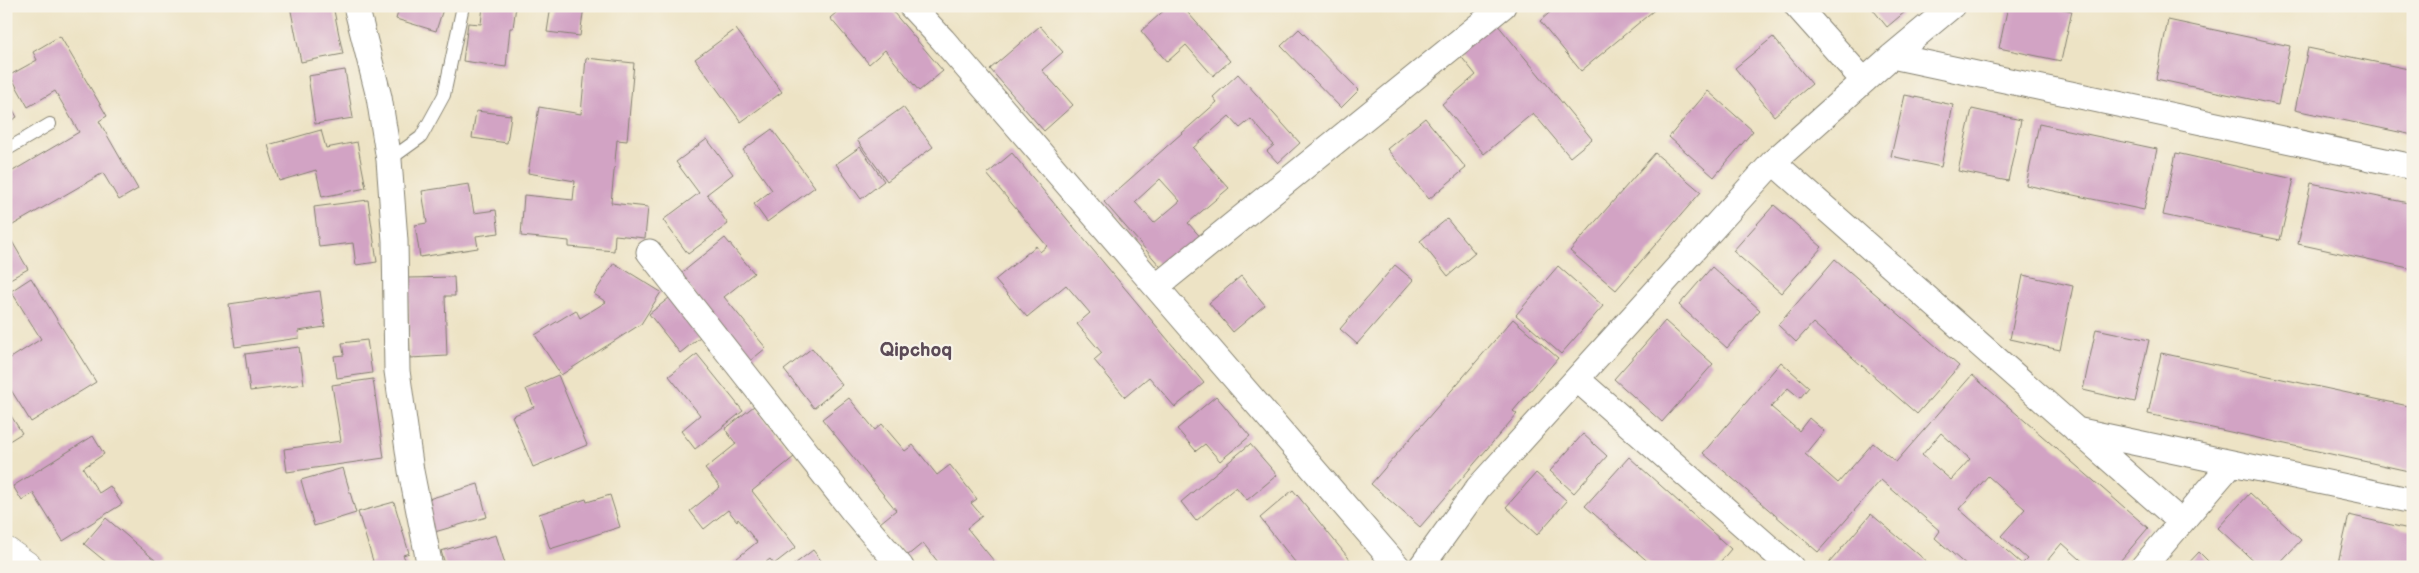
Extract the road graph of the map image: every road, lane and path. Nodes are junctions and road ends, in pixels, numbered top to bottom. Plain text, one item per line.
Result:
1 (356, 6) edge
2 (463, 6) edge
3 (910, 6) edge
4 (1504, 6) edge
5 (1797, 6) edge
6 (1952, 6) edge
7 (1892, 56) junction
8 (1864, 81) junction
9 (50, 124) dead end
10 (6, 150) edge
11 (389, 160) junction
12 (1773, 162) junction
13 (2413, 167) edge
14 (649, 252) dead end
15 (1156, 287) junction
16 (1577, 379) junction
17 (2073, 429) junction
18 (2232, 463) junction
19 (2413, 502) edge
20 (2181, 522) junction
21 (6, 551) edge
22 (29, 567) edge
23 (430, 567) edge
24 (901, 567) edge
25 (1398, 567) edge
26 (1421, 567) edge
27 (1791, 567) edge
28 (2143, 567) edge

1 - 11 street
2 - 11 lane
3 - 15 street
4 - 15 street
5 - 8 street
6 - 7 street
7 - 8 street
7 - 13 street
8 - 12 street
9 - 10 lane
11 - 23 street
12 - 16 street
12 - 17 street
14 - 24 street
15 - 25 street
16 - 26 street
16 - 27 street
17 - 18 street
17 - 20 street
18 - 19 street
18 - 20 street
20 - 28 street
21 - 22 street

